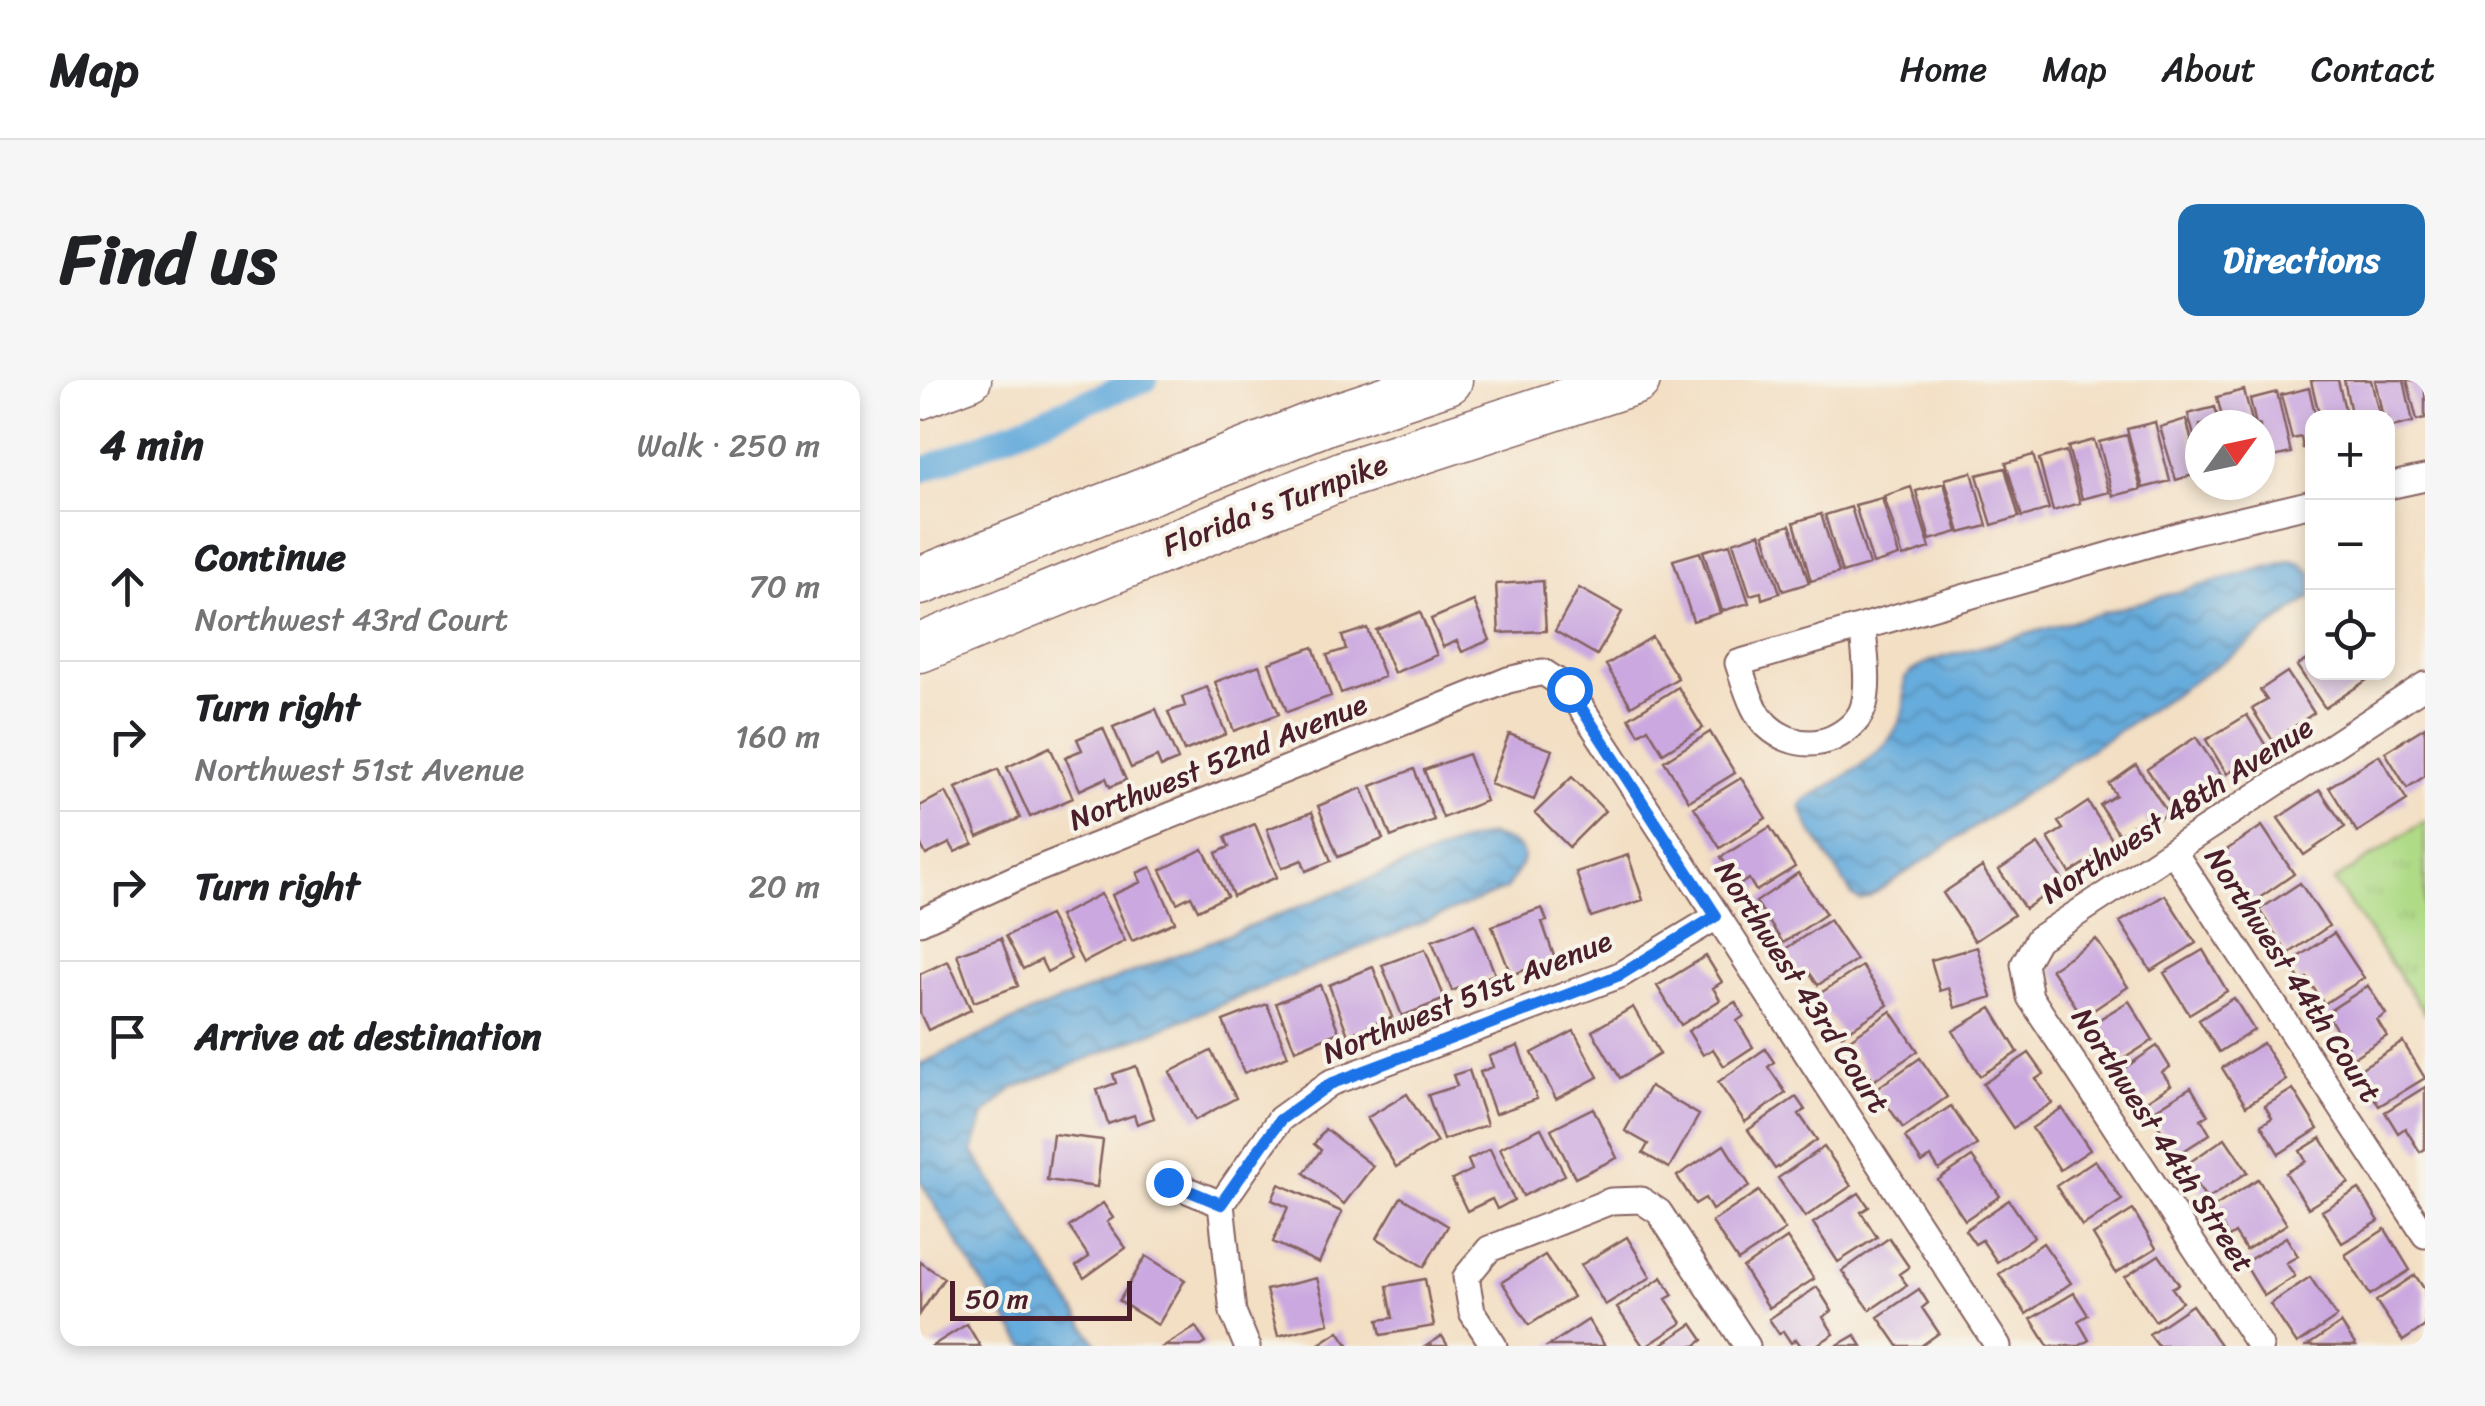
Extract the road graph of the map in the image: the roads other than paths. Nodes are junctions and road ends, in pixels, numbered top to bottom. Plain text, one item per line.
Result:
1 (972, 380) edge
2 (1448, 380) edge
3 (1636, 380) edge
4 (920, 400) edge
5 (2425, 478) edge
6 (2395, 484) edge
7 (2305, 506) edge
8 (920, 581) edge
9 (1863, 627) junction
10 (920, 648) edge
11 (1543, 672) joint
12 (2425, 685) edge
13 (2172, 851) junction
14 (1716, 916) junction
15 (920, 922) edge
16 (2024, 964) joint
17 (1168, 1182) dead end
18 (1221, 1204) junction
19 (2425, 1234) edge
20 (1991, 1343) edge
21 (1247, 1346) edge
22 (1494, 1346) edge
23 (1747, 1346) edge
24 (2260, 1346) edge

1 - 4 main road
2 - 8 highway, Florida's Turnpike
3 - 10 highway, Florida's Turnpike
5 - 6 street
7 - 9 street
9 - 9 street
11 - 14 street, Northwest 43rd Court
11 - 15 street, Northwest 52nd Avenue
12 - 13 street, Northwest 48th Avenue
13 - 16 street, Northwest 48th Avenue
13 - 19 street, Northwest 44th Court
14 - 18 street, Northwest 51st Avenue
14 - 20 street, Northwest 43rd Court
16 - 24 street, Northwest 44th Street
17 - 18 street
18 - 21 street
22 - 23 street

